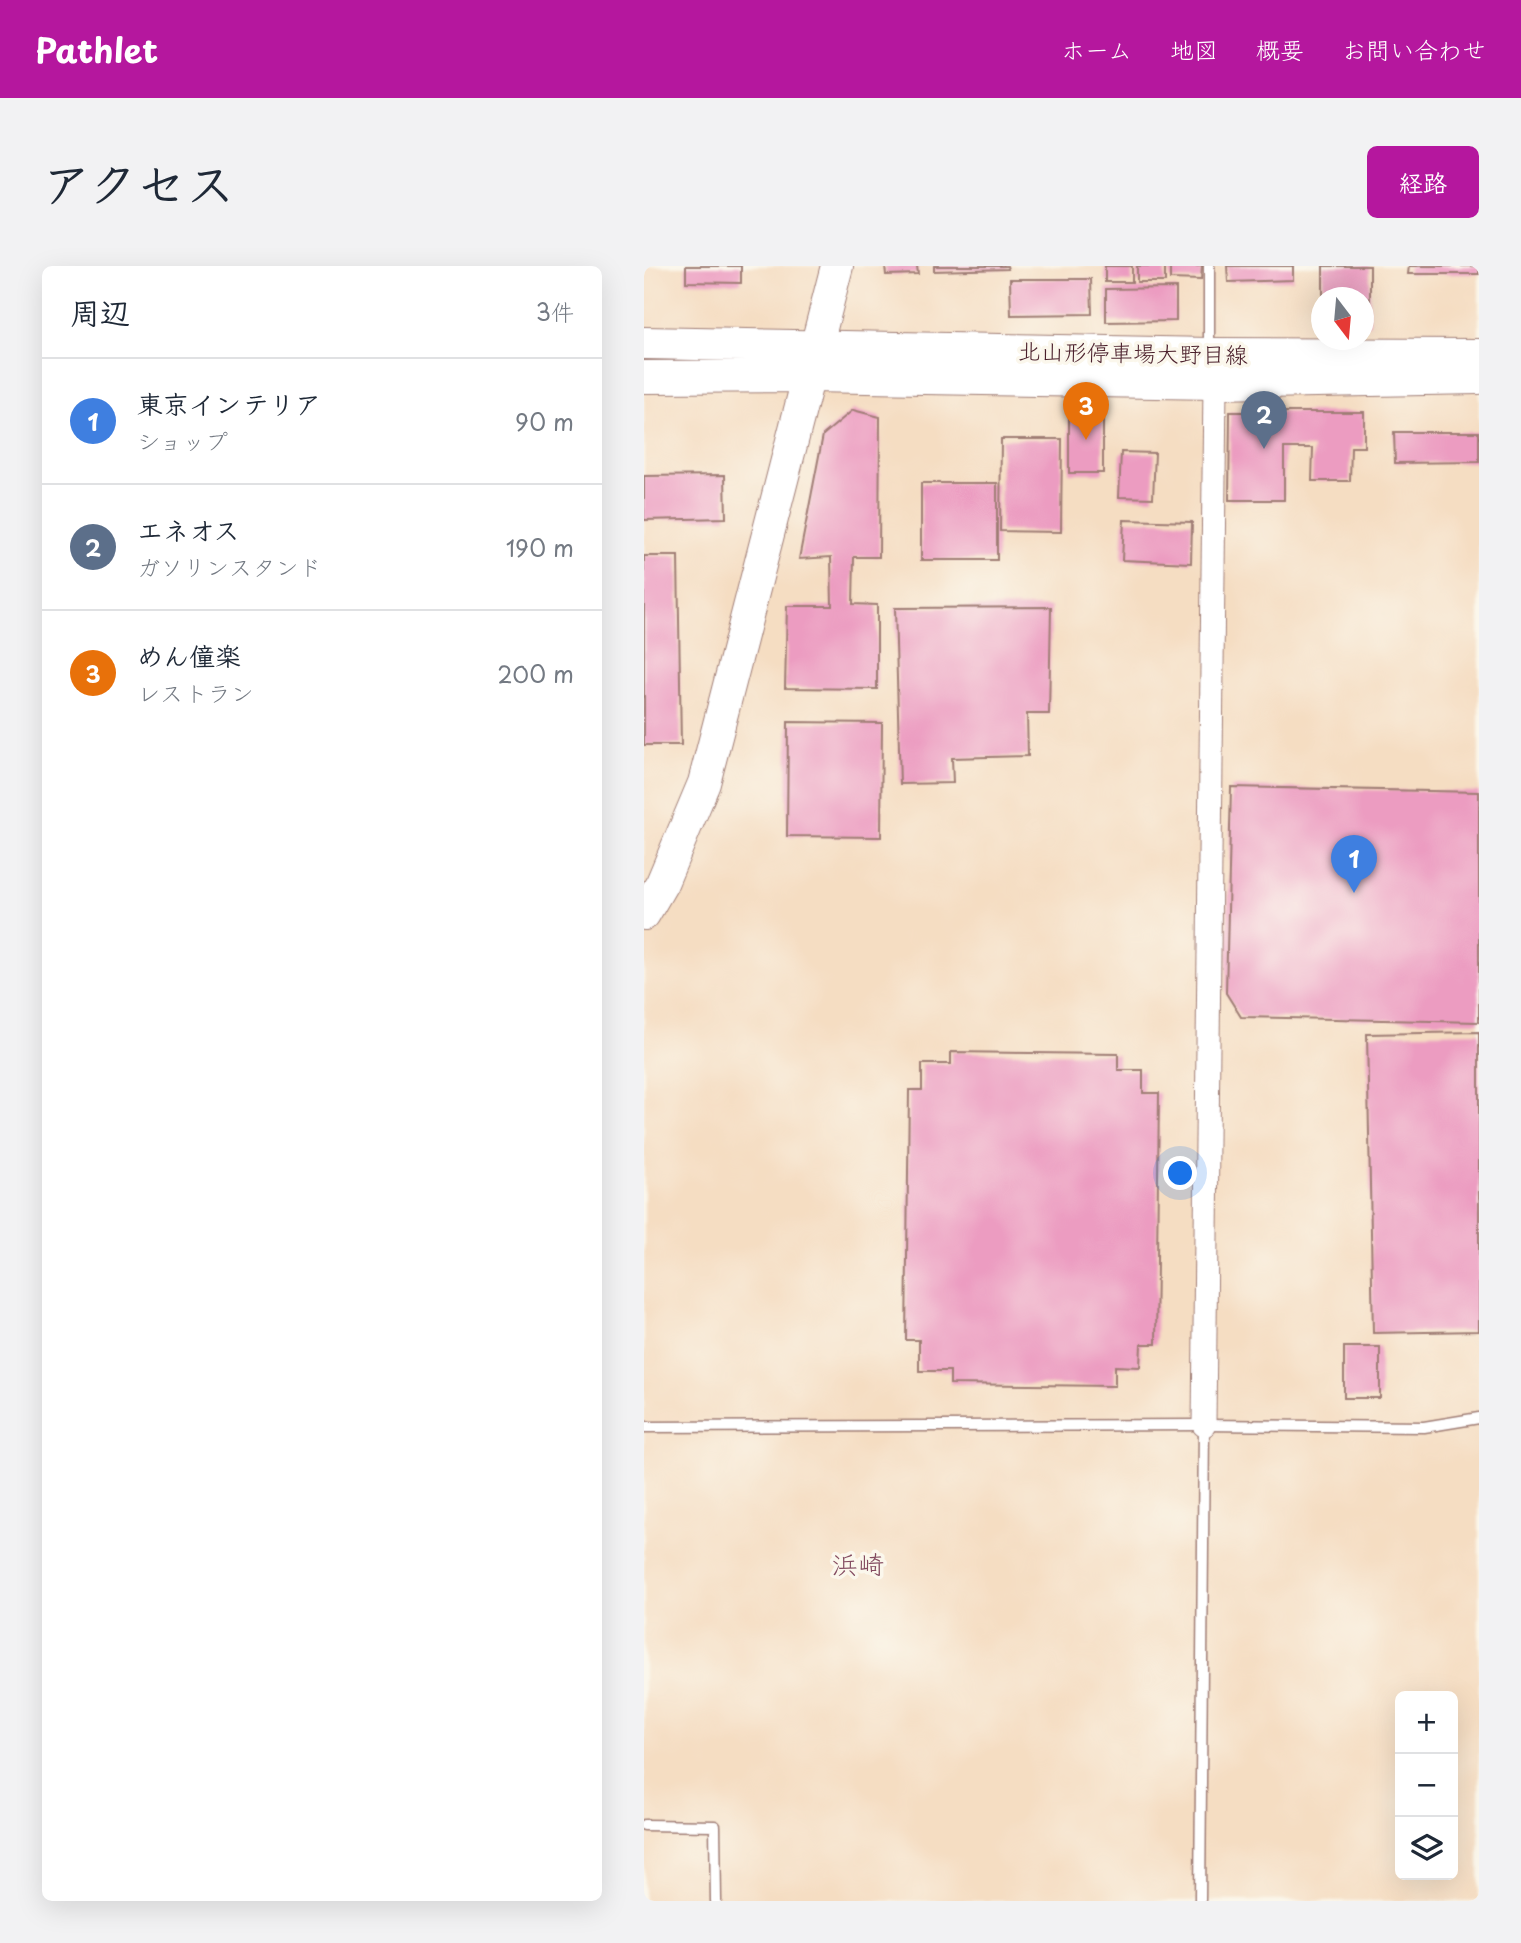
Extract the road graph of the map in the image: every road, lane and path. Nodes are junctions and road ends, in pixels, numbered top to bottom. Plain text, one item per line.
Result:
1 (837, 266) edge
2 (1209, 266) edge
3 (644, 342) edge
4 (1479, 355) edge
5 (813, 362) junction
6 (1212, 368) junction
7 (644, 377) edge
8 (1479, 378) edge
9 (644, 914) edge
10 (1479, 1418) edge
11 (1204, 1425) junction
12 (644, 1427) edge
13 (644, 1825) edge
14 (716, 1901) edge
15 (1200, 1901) edge

1 - 5 main road
2 - 6 lane
3 - 5 main road
4 - 6 main road, 北山形停車場大野目線
5 - 6 main road, 北山形停車場大野目線
5 - 7 main road
5 - 9 main road
6 - 8 main road, 北山形停車場大野目線
6 - 11 street
10 - 11 lane
11 - 12 lane
11 - 15 lane
13 - 14 lane

